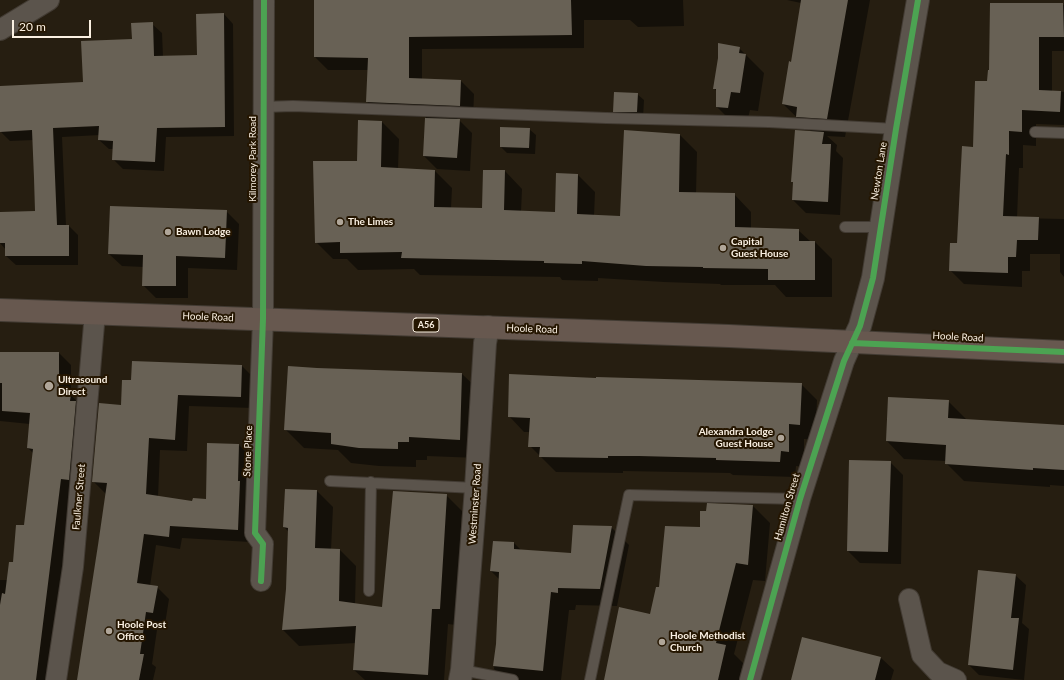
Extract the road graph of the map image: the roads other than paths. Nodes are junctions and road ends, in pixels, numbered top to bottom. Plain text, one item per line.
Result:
1 (49, 0) edge
2 (264, 0) edge
3 (918, 0) edge
4 (0, 30) edge
5 (263, 107) junction
6 (896, 129) junction
7 (1035, 132) dead end
8 (1064, 133) edge
9 (845, 227) dead end
10 (881, 227) junction
11 (0, 310) edge
12 (95, 313) junction
13 (263, 319) junction
14 (488, 327) junction
15 (852, 342) junction
16 (1064, 352) edge
17 (330, 481) dead end
18 (371, 482) junction
19 (476, 488) junction
20 (800, 499) junction
21 (262, 581) dead end
22 (369, 591) dead end
23 (909, 599) dead end
24 (461, 675) edge
25 (56, 680) edge
26 (513, 680) edge
27 (590, 680) edge
28 (750, 680) edge
29 (956, 680) edge

1 - 4 street
2 - 5 street, Kilmorey Park Road
3 - 6 street, Newton Lane
5 - 6 lane
5 - 13 street, Kilmorey Park Road
6 - 10 street, Newton Lane
7 - 8 lane
9 - 10 lane
10 - 15 street, Newton Lane
11 - 12 highway, Hoole Road / A56
12 - 13 highway, Hoole Road / A56
12 - 25 street, Faulkner Street
13 - 14 highway, Hoole Road / A56
13 - 21 street, Stone Place
14 - 15 highway, Hoole Road / A56
14 - 19 street, Westminster Road
15 - 16 highway, Hoole Road / A56
15 - 20 street, Hamilton Street
17 - 18 lane
18 - 19 lane
18 - 22 lane
19 - 24 street, Westminster Road
20 - 27 lane
20 - 28 street, Hamilton Street
23 - 29 street
24 - 26 lane

